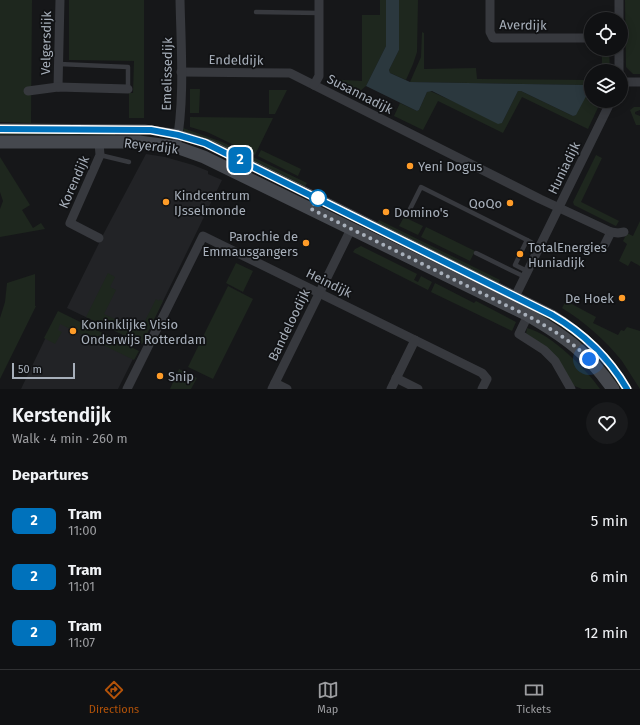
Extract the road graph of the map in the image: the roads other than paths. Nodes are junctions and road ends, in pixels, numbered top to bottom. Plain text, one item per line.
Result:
1 (60, 0) edge
2 (180, 0) edge
3 (319, 0) edge
4 (490, 0) edge
5 (620, 0) edge
6 (256, 12) dead end
7 (619, 12) edge
8 (319, 13) junction
9 (584, 38) edge
10 (59, 64) junction
11 (181, 72) junction
12 (290, 73) joint
13 (628, 82) edge
14 (640, 82) edge
15 (314, 85) junction
16 (58, 87) junction
17 (128, 89) joint
18 (28, 91) dead end
19 (608, 108) edge
20 (0, 142) edge
21 (176, 147) junction
22 (100, 148) junction
23 (128, 162) dead end
24 (559, 207) junction
25 (407, 215) dead end
26 (351, 229) junction
27 (611, 232) junction
28 (624, 232) dead end
29 (99, 238) dead end
30 (527, 240) junction
31 (605, 244) dead end
32 (540, 247) junction
33 (476, 253) dead end
34 (526, 274) junction
35 (320, 293) junction
36 (510, 307) junction
37 (528, 316) junction
38 (415, 340) junction
39 (396, 378) junction
40 (274, 386) edge
41 (126, 389) edge
42 (288, 389) edge
43 (391, 389) edge
44 (418, 389) edge
45 (482, 389) edge
46 (570, 389) edge
47 (613, 389) edge

1 - 10 street, Velgersdijk
2 - 11 street, Emelissedijk
3 - 8 street
4 - 9 street, Averdijk
5 - 7 street
6 - 8 lane
8 - 15 street
10 - 16 street, Velgersdijk
10 - 17 lane
11 - 12 street, Endeldijk
11 - 21 street, Emelissedijk
12 - 15 street, Susannadijk
13 - 14 street
15 - 24 street, Susannadijk
16 - 17 street, Velgersdijk
16 - 18 street, Velgersdijk
19 - 24 street, Huniadijk
20 - 22 street, Reyerdijk
21 - 22 street, Reyerdijk
21 - 26 street, Reyerdijk
22 - 23 lane
22 - 29 street, Korendijk
24 - 27 street, Susannadijk
24 - 32 street, Huniadijk
25 - 30 lane
26 - 35 street, Bandeloodijk
26 - 36 street, Reyerdijk
27 - 28 street
27 - 31 street
30 - 32 lane
30 - 34 lane
32 - 34 street, Huniadijk
33 - 34 lane
34 - 36 street, Huniadijk
35 - 38 street, Heindijk
35 - 40 street, Bandeloodijk
35 - 41 street, Heindijk
36 - 37 street, Reyerdijk
37 - 46 street
37 - 47 street, Reyerdijk
38 - 39 street
38 - 45 street, Heindijk
39 - 43 street
39 - 44 street
40 - 42 street

